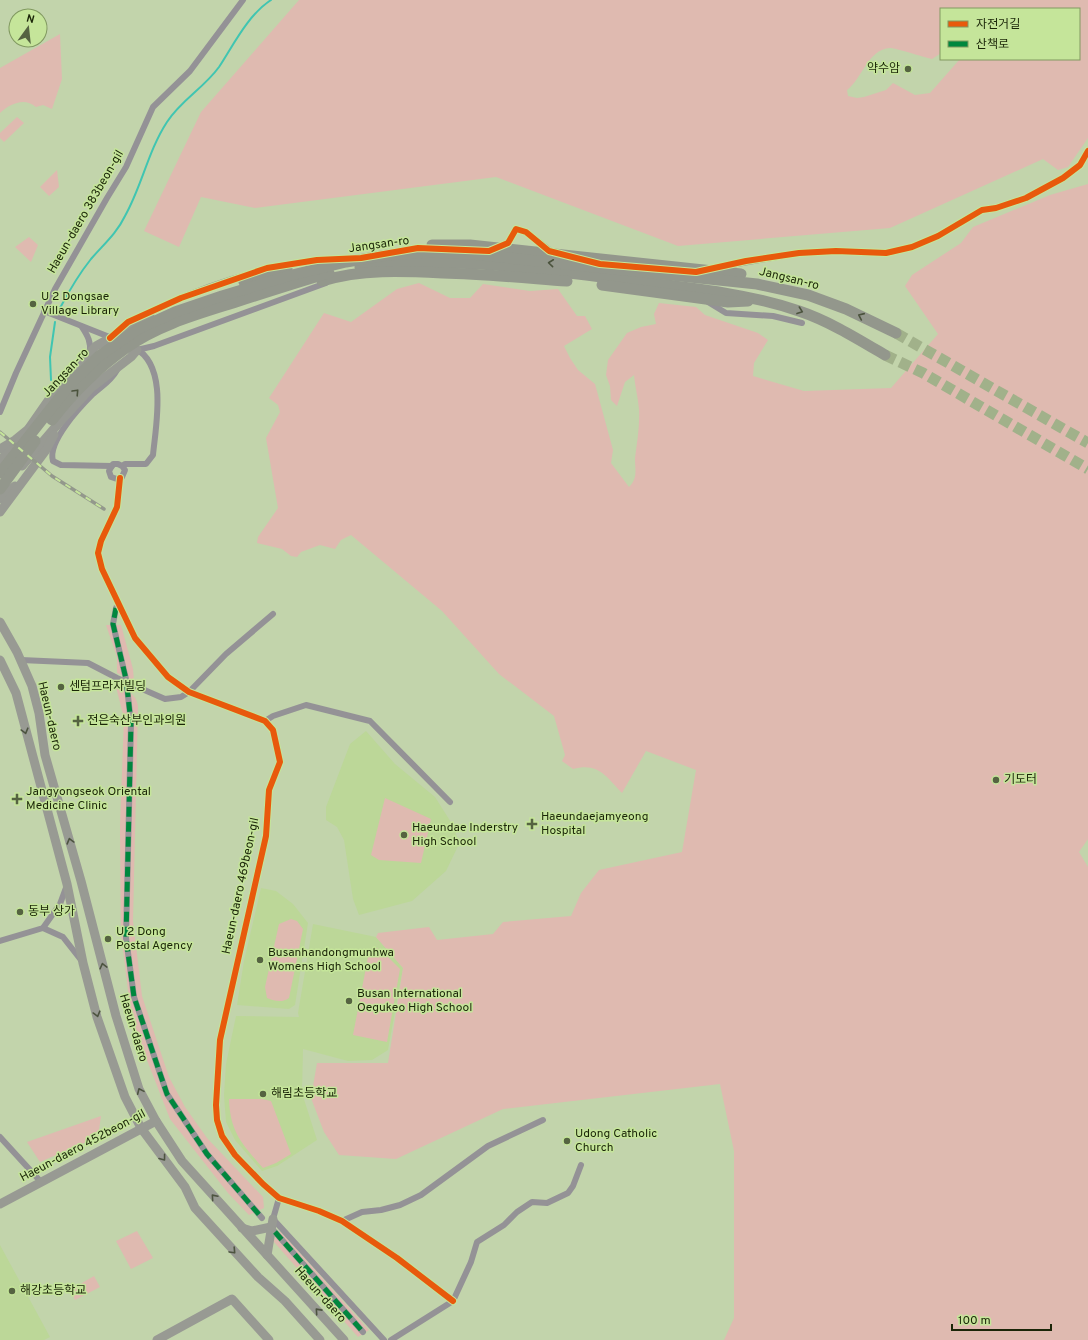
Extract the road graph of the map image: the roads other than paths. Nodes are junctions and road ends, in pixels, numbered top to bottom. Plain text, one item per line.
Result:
1 (243, 0) edge
2 (1088, 151) edge
3 (361, 258) junction
4 (600, 264) junction
5 (364, 269) junction
6 (599, 281) junction
7 (808, 295) junction
8 (763, 300) junction
9 (44, 311) junction
10 (150, 316) joint
11 (802, 323) dead end
12 (82, 327) junction
13 (896, 333) tunnel mouth
14 (110, 338) junction
15 (137, 350) junction
16 (90, 353) junction
17 (885, 355) tunnel mouth
18 (120, 366) junction
19 (71, 410) junction
20 (0, 412) edge
21 (30, 427) junction
22 (0, 449) edge
23 (0, 460) edge
24 (112, 466) junction
25 (122, 466) junction
26 (0, 473) edge
27 (25, 477) junction
28 (112, 477) junction
29 (120, 478) junction
30 (0, 488) edge
31 (118, 493) junction
32 (0, 499) edge
33 (0, 512) edge
34 (116, 608) dead end
35 (273, 614) dead end
36 (0, 622) edge
37 (0, 660) edge
38 (21, 660) junction
39 (126, 678) dead end
40 (127, 687) dead end
41 (189, 692) junction
42 (265, 721) junction
43 (450, 802) dead end
44 (67, 884) junction
45 (44, 928) junction
46 (0, 941) edge
47 (83, 963) junction
48 (543, 1120) dead end
49 (156, 1121) junction
50 (141, 1128) junction
51 (0, 1137) edge
52 (581, 1165) dead end
53 (41, 1182) junction
54 (279, 1198) junction
55 (0, 1204) edge
56 (262, 1218) dead end
57 (342, 1220) junction
58 (273, 1226) junction
59 (242, 1228) junction
60 (267, 1255) junction
61 (453, 1301) junction
62 (363, 1332) dead end
63 (157, 1340) edge
64 (269, 1340) edge
65 (320, 1340) edge
66 (344, 1340) edge
67 (384, 1340) edge
68 (391, 1340) edge

1 - 9 street, Haeun-daero 383beon-gil
2 - 4 street
3 - 4 street
3 - 5 street
3 - 14 street
4 - 6 street
5 - 6 street
5 - 15 street
6 - 11 street
7 - 10 highway
13 -> 7 highway, Jangsan-ro
7 -> 26 highway, Jangsan-ro
8 - 15 highway
8 -> 17 highway, Jangsan-ro
30 -> 8 highway, Jangsan-ro
9 - 12 street
9 - 20 street, Haeun-daero 383beon-gil
10 - 14 main road
12 - 14 street
12 - 16 street
14 - 15 street
14 - 16 main road
15 - 18 main road
15 - 25 street
16 - 21 main road
18 - 19 main road
18 - 24 street
19 - 27 main road
19 - 30 main road
21 - 22 main road
21 - 23 main road
24 - 25 street
24 - 28 street
25 - 29 street
27 - 32 main road
27 - 33 main road
28 - 29 street
28 - 31 street
29 - 31 street
31 - 41 street
34 - 39 street
35 - 41 street
36 - 38 main road, Haeun-daero
37 -> 44 main road
38 - 41 street
49 -> 38 main road, Haeun-daero
40 - 56 street
41 - 42 street
42 - 43 street
42 - 54 street, Haeun-daero 469beon-gil
44 - 45 street
44 - 47 main road
45 - 46 street
45 - 47 street
47 -> 50 main road
48 - 57 street
49 - 50 main road, Haeun-daero 452beon-gil
59 -> 49 main road, Haeun-daero
50 - 53 main road, Haeun-daero 452beon-gil
50 -> 65 main road
51 - 53 street
52 - 61 street
53 - 55 main road, Haeun-daero 452beon-gil
54 - 57 street
54 - 58 street
57 - 61 street
58 - 59 main road
58 - 60 main road
58 - 62 street
58 - 67 street
59 - 60 main road, Haeun-daero
66 -> 60 main road, Haeun-daero
61 - 68 street
63 - 64 main road

